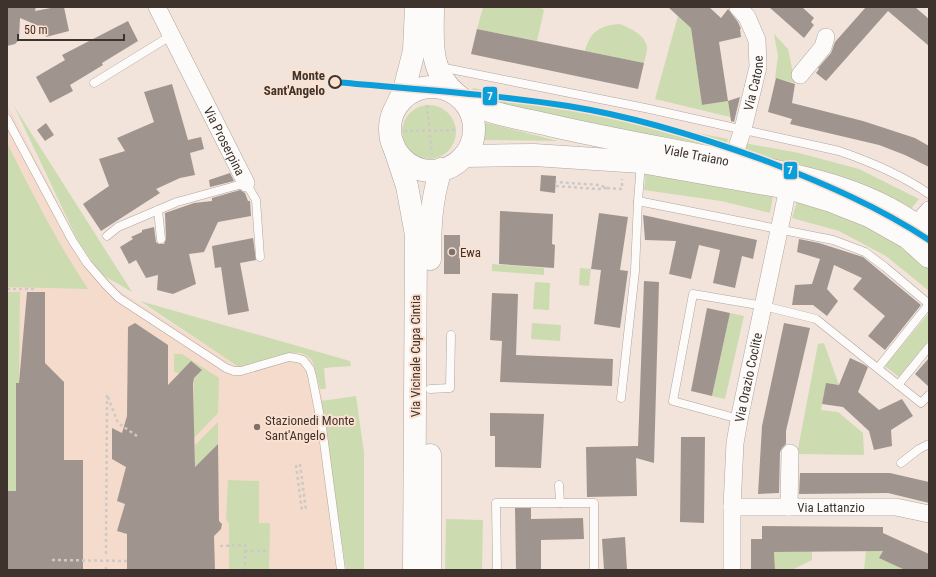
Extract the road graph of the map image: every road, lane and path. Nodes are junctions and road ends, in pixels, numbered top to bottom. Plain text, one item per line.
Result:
1 (157, 7) edge
2 (416, 7) edge
3 (433, 7) edge
4 (738, 7) edge
5 (172, 35) junction
6 (826, 37) dead end
7 (435, 66) junction
8 (800, 75) dead end
9 (94, 83) dead end
10 (456, 94) junction
11 (427, 104) dead end
12 (397, 105) junction
13 (7, 119) edge
14 (743, 129) junction
15 (430, 130) junction
16 (457, 130) dead end
17 (398, 137) junction
18 (464, 156) junction
19 (641, 162) junction
20 (437, 164) junction
21 (729, 170) junction
22 (623, 178) dead end
23 (790, 181) junction
24 (246, 183) junction
25 (556, 184) dead end
26 (929, 194) edge
27 (638, 200) junction
28 (158, 210) junction
29 (920, 227) edge
30 (780, 228) junction
31 (107, 236) dead end
32 (161, 239) dead end
33 (260, 257) dead end
34 (929, 257) edge
35 (7, 289) edge
36 (34, 289) dead end
37 (929, 304) edge
38 (764, 306) junction
39 (451, 335) dead end
40 (929, 347) edge
41 (878, 368) junction
42 (898, 385) junction
43 (430, 389) junction
44 (929, 395) edge
45 (621, 398) dead end
46 (739, 419) junction
47 (137, 436) dead end
48 (929, 444) edge
49 (790, 453) dead end
50 (901, 464) dead end
51 (298, 465) dead end
52 (559, 485) dead end
53 (560, 503) junction
54 (732, 507) junction
55 (789, 507) junction
56 (304, 511) dead end
57 (929, 514) edge
58 (220, 546) dead end
59 (245, 551) junction
60 (268, 551) dead end
61 (106, 554) dead end
62 (52, 560) dead end
63 (127, 561) dead end
64 (106, 565) dead end
65 (106, 570) edge
66 (245, 570) edge
67 (341, 570) edge
68 (414, 570) edge
69 (430, 570) edge
70 (497, 570) edge
71 (594, 570) edge
72 (732, 570) edge

1 - 5 street, Via Proserpina
2 - 12 main road
3 - 7 main road
4 - 14 street, Via Catone
5 - 9 lane
5 - 24 street, Via Proserpina
6 - 8 street
7 - 10 main road
7 - 14 lane
10 - 12 main road
10 - 18 main road
10 - 21 main road, Viale Traiano
11 - 15 path
12 - 17 main road, Via Vicinale Cupa Cintia
13 - 67 lane
14 - 21 street, Via Catone
14 - 26 lane
15 - 16 path
15 - 17 path
15 - 20 path
17 - 20 main road
17 - 68 main road, Via Vicinale Cupa Cintia
18 - 19 main road, Viale Traiano
18 - 20 main road
19 - 21 main road, Viale Traiano
19 - 27 lane
20 - 43 main road, Via Vicinale Cupa Cintia
21 - 23 main road, Viale Traiano
22 - 25 path
23 - 29 main road, Viale Traiano
23 - 30 street, Via Orazio Coclite
24 - 28 lane, Via Proserpina
24 - 33 lane
27 - 30 lane
27 - 45 lane
28 - 31 lane, Via Proserpina
28 - 32 lane
29 - 34 main road, Viale Traiano
30 - 37 lane
30 - 38 street, Via Orazio Coclite
35 - 36 path
37 - 41 lane
38 - 41 lane
38 - 46 street, Via Orazio Coclite
38 - 46 lane
39 - 43 lane
40 - 42 lane
41 - 42 lane
42 - 44 lane
43 - 69 main road, Via Vicinale Cupa Cintia
46 - 54 street, Via Orazio Coclite
47 - 61 path
48 - 50 lane
49 - 55 street
51 - 56 path
52 - 53 lane
53 - 70 lane
53 - 71 lane
54 - 55 street, Via Lattanzio
54 - 72 street, Via Orazio Coclite
55 - 57 street, Via Lattanzio
58 - 59 path
59 - 60 path
59 - 66 path
62 - 63 path
64 - 65 path

